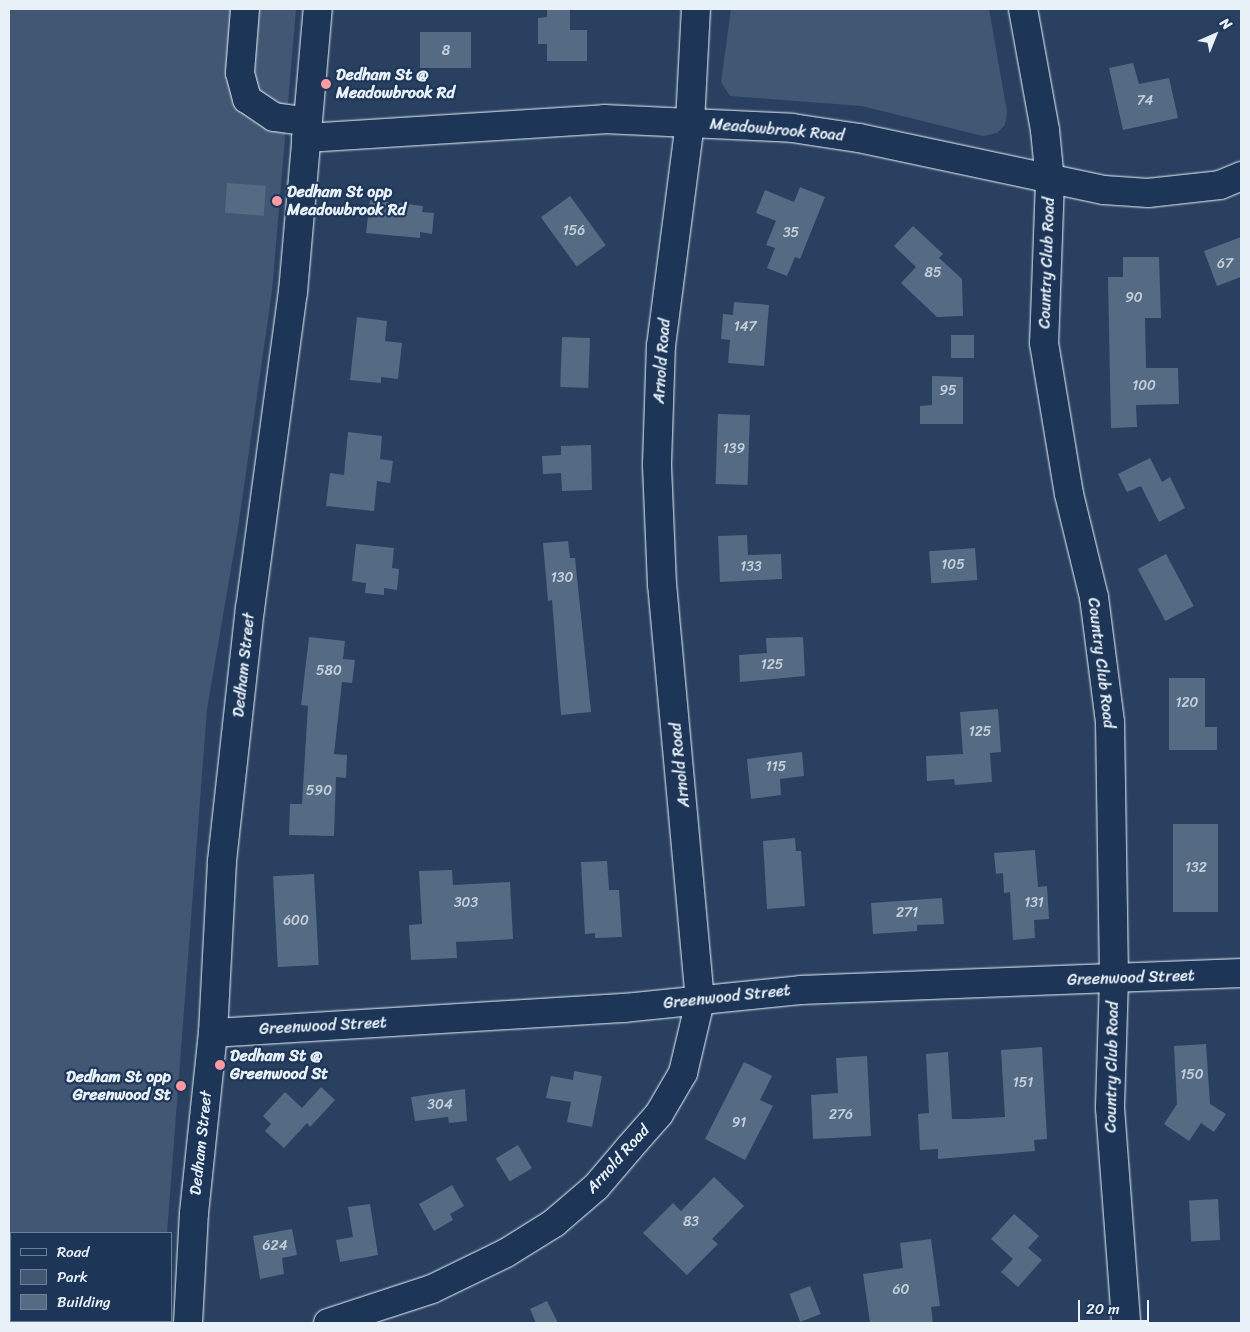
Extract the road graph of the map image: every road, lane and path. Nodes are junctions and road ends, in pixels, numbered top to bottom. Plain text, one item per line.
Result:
1 (244, 9) edge
2 (318, 9) edge
3 (696, 9) edge
4 (1023, 9) edge
5 (690, 122) junction
6 (307, 130) junction
7 (1241, 176) edge
8 (1050, 181) junction
9 (1241, 973) edge
10 (1114, 979) junction
11 (700, 1001) junction
12 (213, 1032) junction
13 (188, 1323) edge
14 (328, 1323) edge
15 (1126, 1323) edge

1 - 6 street, Meadowbrook Road
2 - 6 street, Dedham Street
3 - 5 street, Arnold Road
4 - 8 street, Country Club Road
5 - 6 street, Meadowbrook Road
5 - 8 street, Meadowbrook Road
5 - 11 street, Arnold Road
6 - 12 street, Dedham Street
7 - 8 street, Meadowbrook Road
8 - 10 street, Country Club Road
9 - 10 street, Greenwood Street
10 - 11 street, Greenwood Street
10 - 15 street, Country Club Road
11 - 12 street, Greenwood Street
11 - 14 street, Arnold Road
12 - 13 street, Dedham Street

